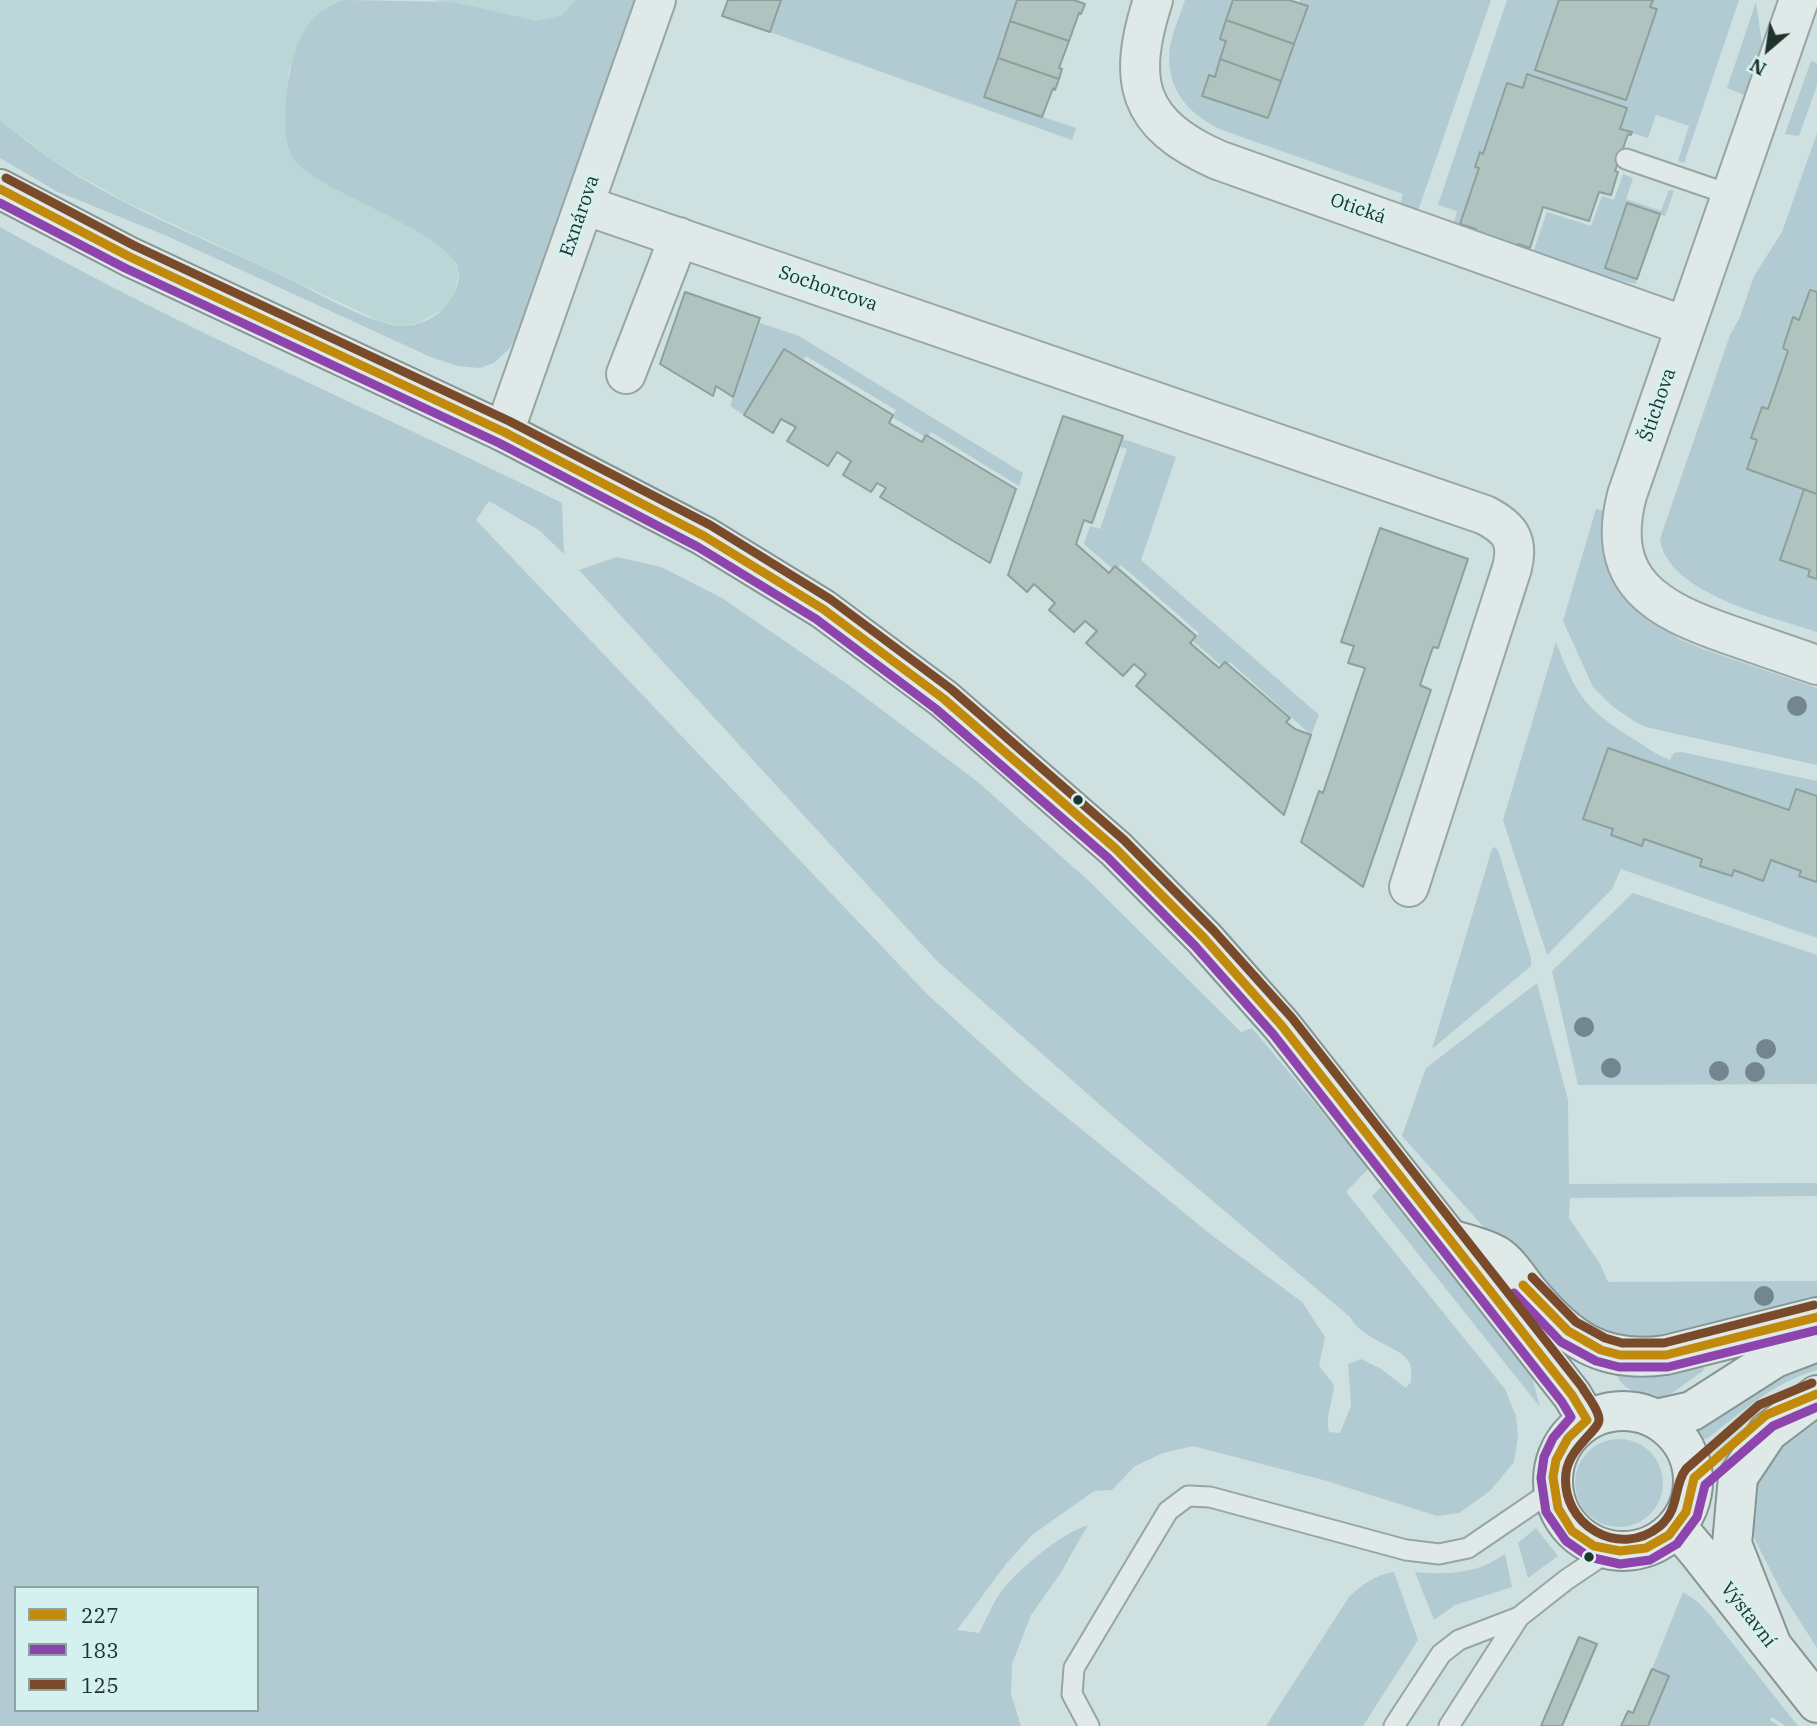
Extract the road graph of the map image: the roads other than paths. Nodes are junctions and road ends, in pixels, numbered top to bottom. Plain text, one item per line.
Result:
1 (656, 0) edge
2 (1153, 0) edge
3 (1777, 0) edge
4 (1798, 0) edge
5 (1785, 40) junction
6 (1626, 159) dead end
7 (0, 189) edge
8 (1731, 195) junction
9 (584, 205) junction
10 (679, 237) junction
11 (1685, 326) junction
12 (626, 374) dead end
13 (504, 432) junction
14 (1817, 665) edge
15 (1409, 887) dead end
16 (1450, 1239) junction
17 (1817, 1317) edge
18 (1817, 1342) edge
19 (1817, 1394) edge
20 (1656, 1419) junction
21 (1587, 1420) junction
22 (1694, 1478) junction
23 (1552, 1490) junction
24 (1677, 1527) junction
25 (1609, 1551) junction
26 (1519, 1617) junction
27 (1772, 1646) junction
28 (1817, 1703) edge
29 (1089, 1726) edge
30 (1394, 1726) edge
31 (1449, 1726) edge

1 - 9 main road, Exnárova
2 - 11 main road, Otická
3 - 5 main road
4 - 5 main road, Štichova
5 - 8 main road, Štichova
6 - 8 lane
7 - 13 main road
8 - 11 main road, Štichova
9 - 10 main road, Sochorcova
9 - 13 main road, Exnárova
10 - 12 main road
10 - 15 main road, Sochorcova
11 - 14 main road, Štichova
13 - 16 main road
16 - 17 main road
16 - 21 main road
18 - 20 main road
19 - 22 main road
19 - 27 main road
20 - 21 main road
20 - 22 main road
21 - 23 main road
22 - 24 main road
23 - 25 main road
23 - 29 lane
24 - 25 main road
24 - 27 main road, Výstavní
25 - 26 lane
26 - 30 lane
26 - 31 lane
27 - 28 main road, Výstavní

